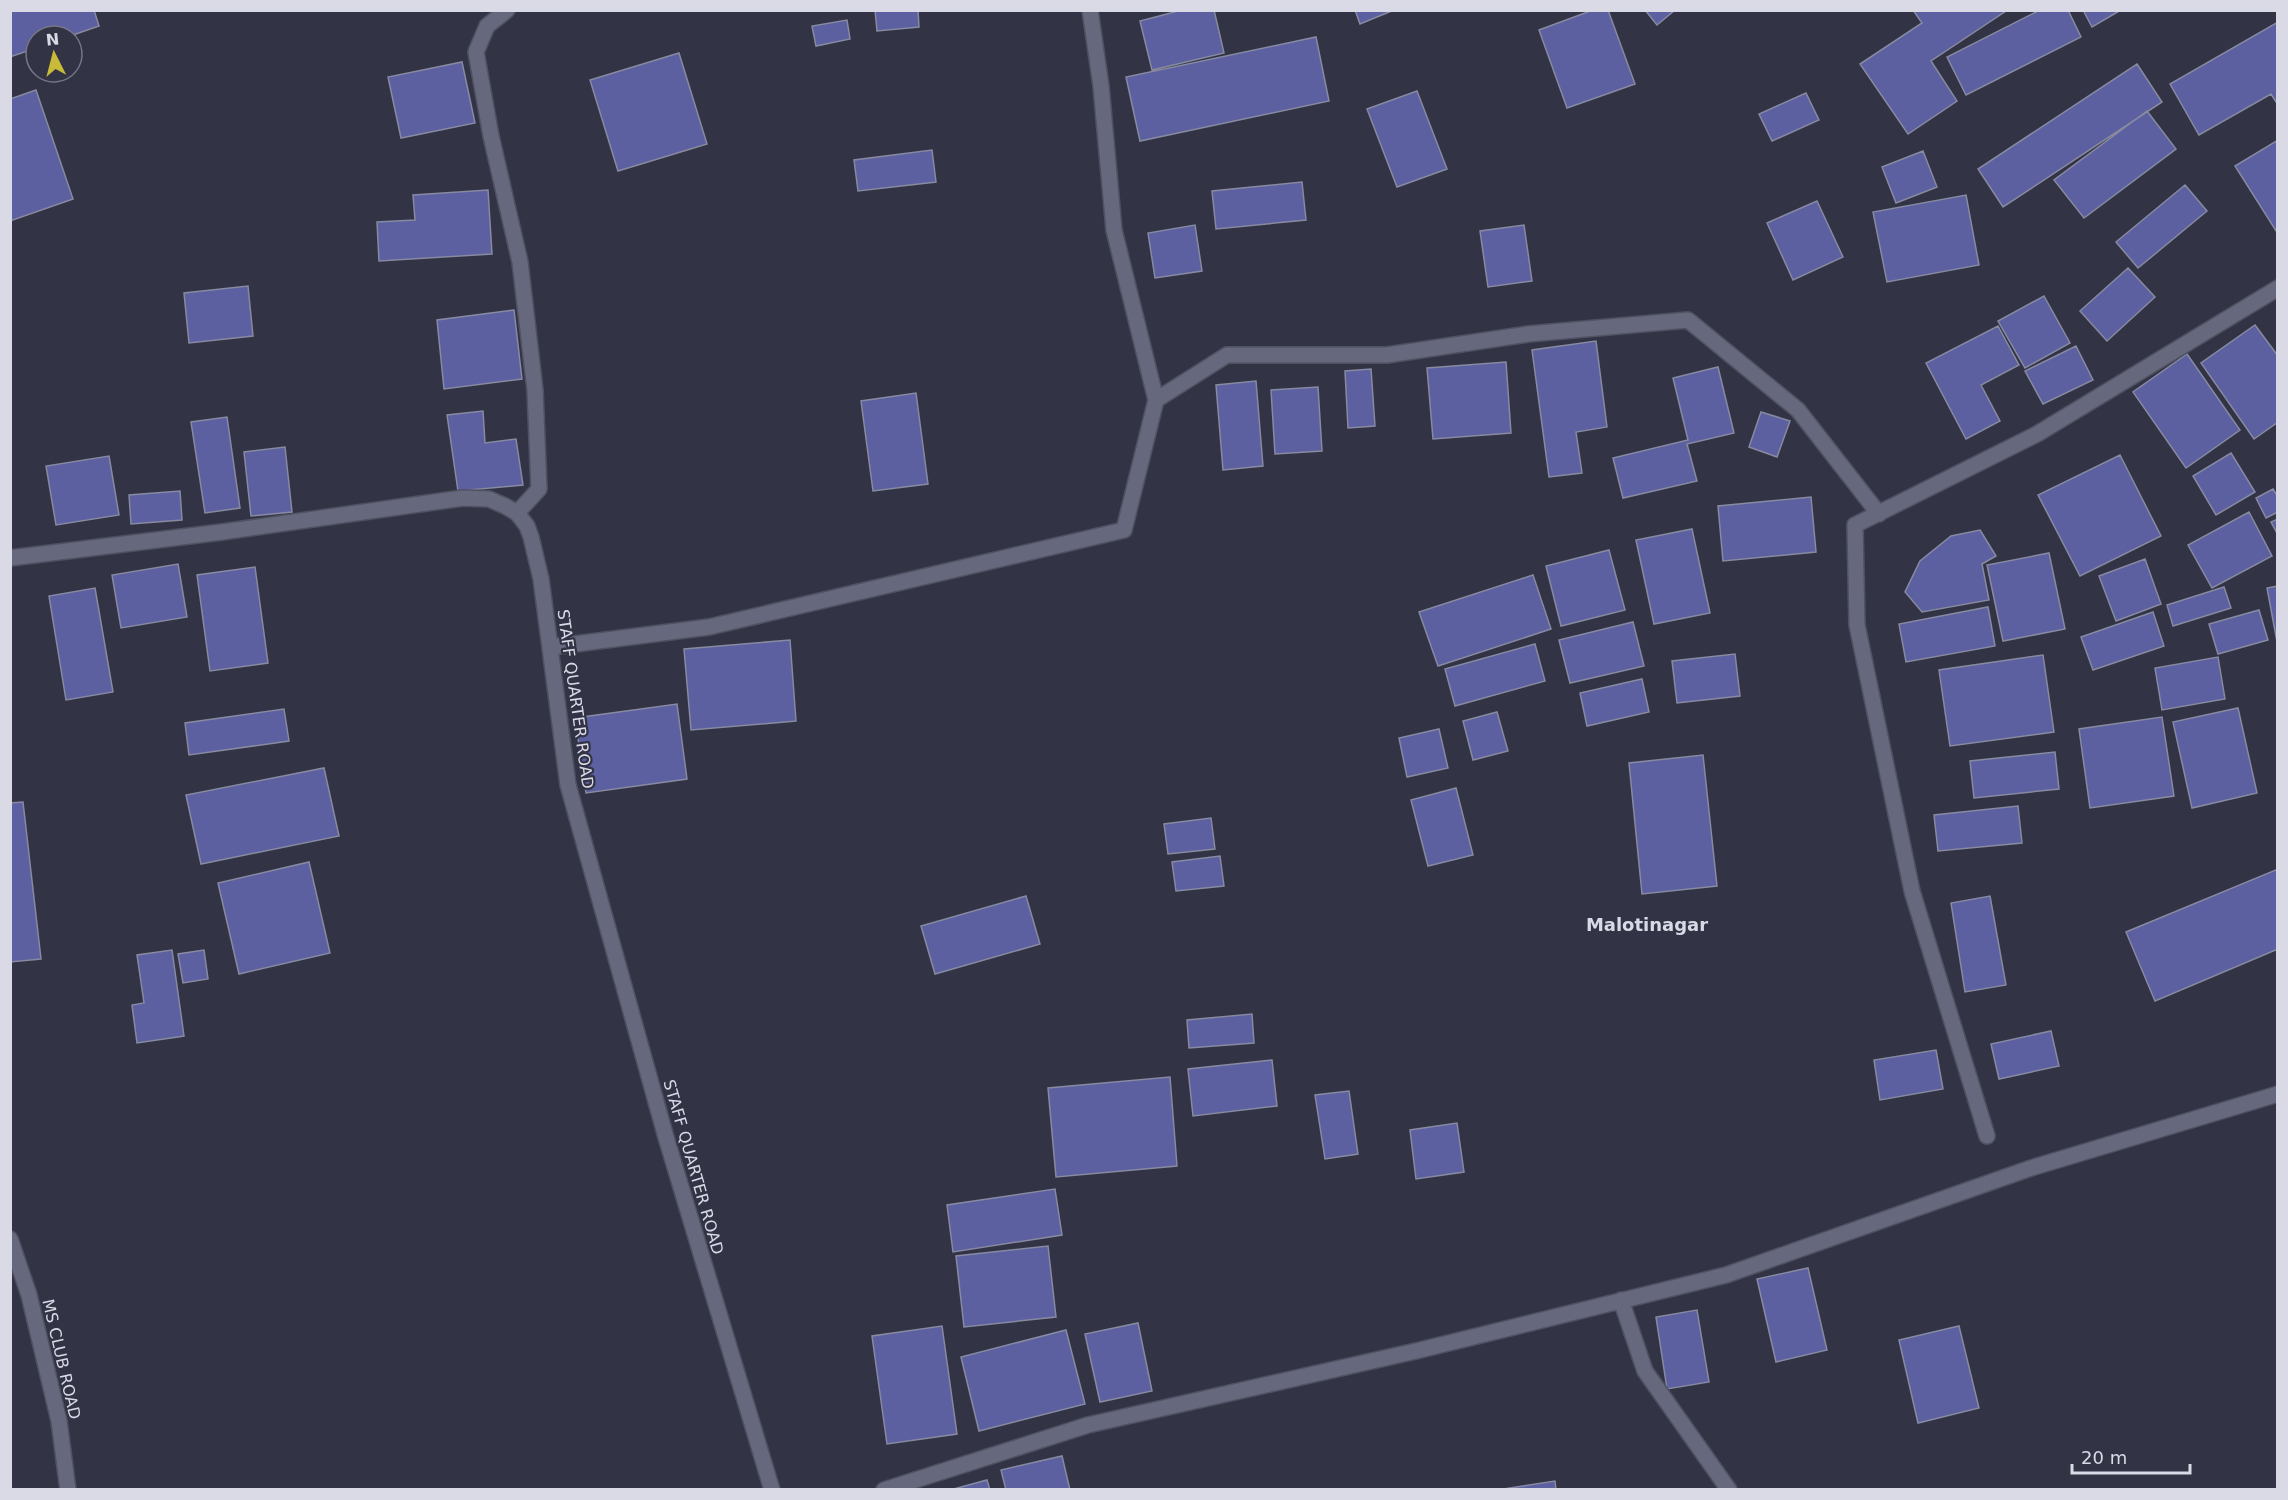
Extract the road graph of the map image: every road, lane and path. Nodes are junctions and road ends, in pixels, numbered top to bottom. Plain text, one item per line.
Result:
1 (507, 10) edge
2 (1090, 10) edge
3 (2277, 288) edge
4 (1156, 400) junction
5 (517, 513) junction
6 (1879, 514) junction
7 (10, 558) edge
8 (550, 647) junction
9 (2277, 1094) edge
10 (1987, 1137) dead end
11 (10, 1239) edge
12 (1621, 1300) junction
13 (68, 1490) edge
14 (772, 1490) edge
15 (884, 1490) edge
16 (1729, 1490) edge

1 - 5 street
2 - 4 street
3 - 6 street
4 - 6 street
4 - 8 street
5 - 7 street
5 - 8 street, STAFF QUARTER ROAD
6 - 10 street
8 - 14 street, STAFF QUARTER ROAD
9 - 12 street
11 - 13 street, MS CLUB ROAD
12 - 15 street
12 - 16 street

